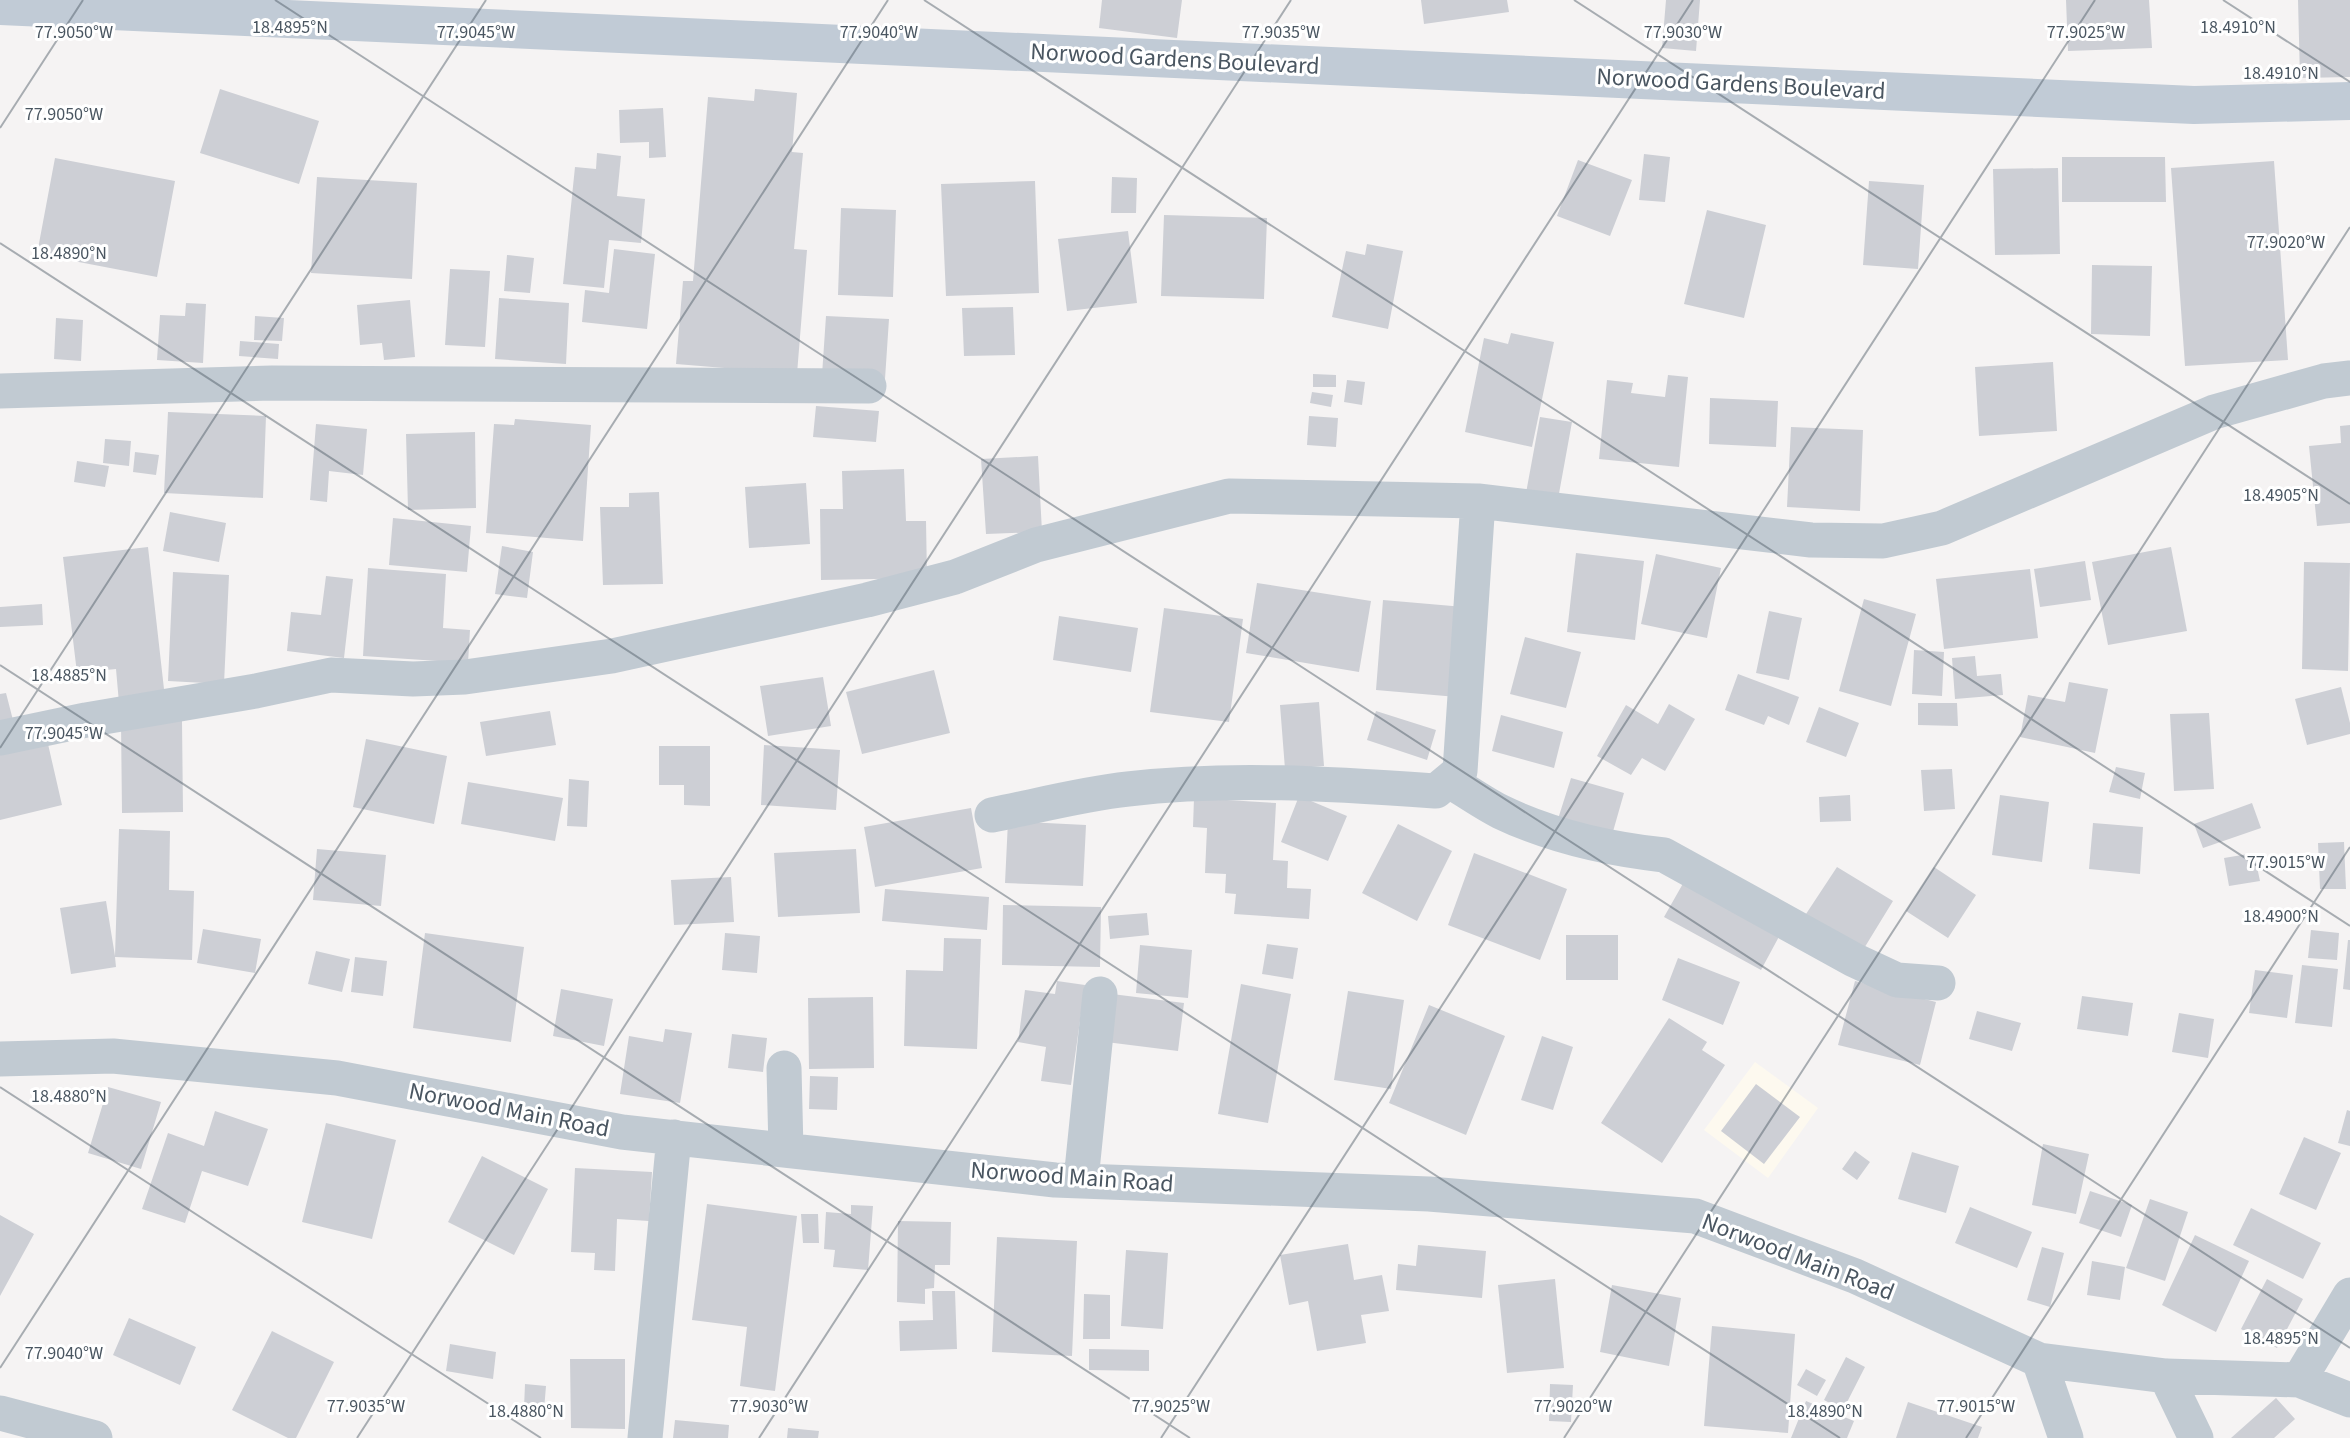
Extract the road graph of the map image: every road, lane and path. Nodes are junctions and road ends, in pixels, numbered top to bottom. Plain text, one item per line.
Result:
1 (0, 6) edge
2 (2350, 101) edge
3 (2350, 378) edge
4 (869, 386) dead end
5 (0, 391) edge
6 (1478, 501) junction
7 (0, 738) edge
8 (1450, 781) junction
9 (992, 815) dead end
10 (1938, 983) dead end
11 (1100, 994) dead end
12 (0, 1059) edge
13 (784, 1068) dead end
14 (674, 1137) junction
15 (786, 1150) junction
16 (1081, 1180) junction
17 (2350, 1295) edge
18 (2039, 1360) junction
19 (2166, 1376) junction
20 (2299, 1380) junction
21 (2350, 1400) edge
22 (12, 1423) edge
23 (95, 1438) edge
24 (645, 1438) edge
25 (2066, 1438) edge
26 (2196, 1438) edge

1 - 2 street, Norwood Gardens Boulevard
3 - 6 street
4 - 5 street
6 - 7 street
6 - 8 street
8 - 9 street
8 - 10 street
11 - 16 street
12 - 14 street, Norwood Main Road
13 - 15 street
14 - 15 street, Norwood Main Road
14 - 24 street
15 - 16 street, Norwood Main Road
16 - 18 street, Norwood Main Road
17 - 20 street
18 - 19 street, Norwood Main Road
18 - 25 street
19 - 20 street, Norwood Main Road
19 - 26 street
20 - 21 street, Norwood Main Road
22 - 23 street

